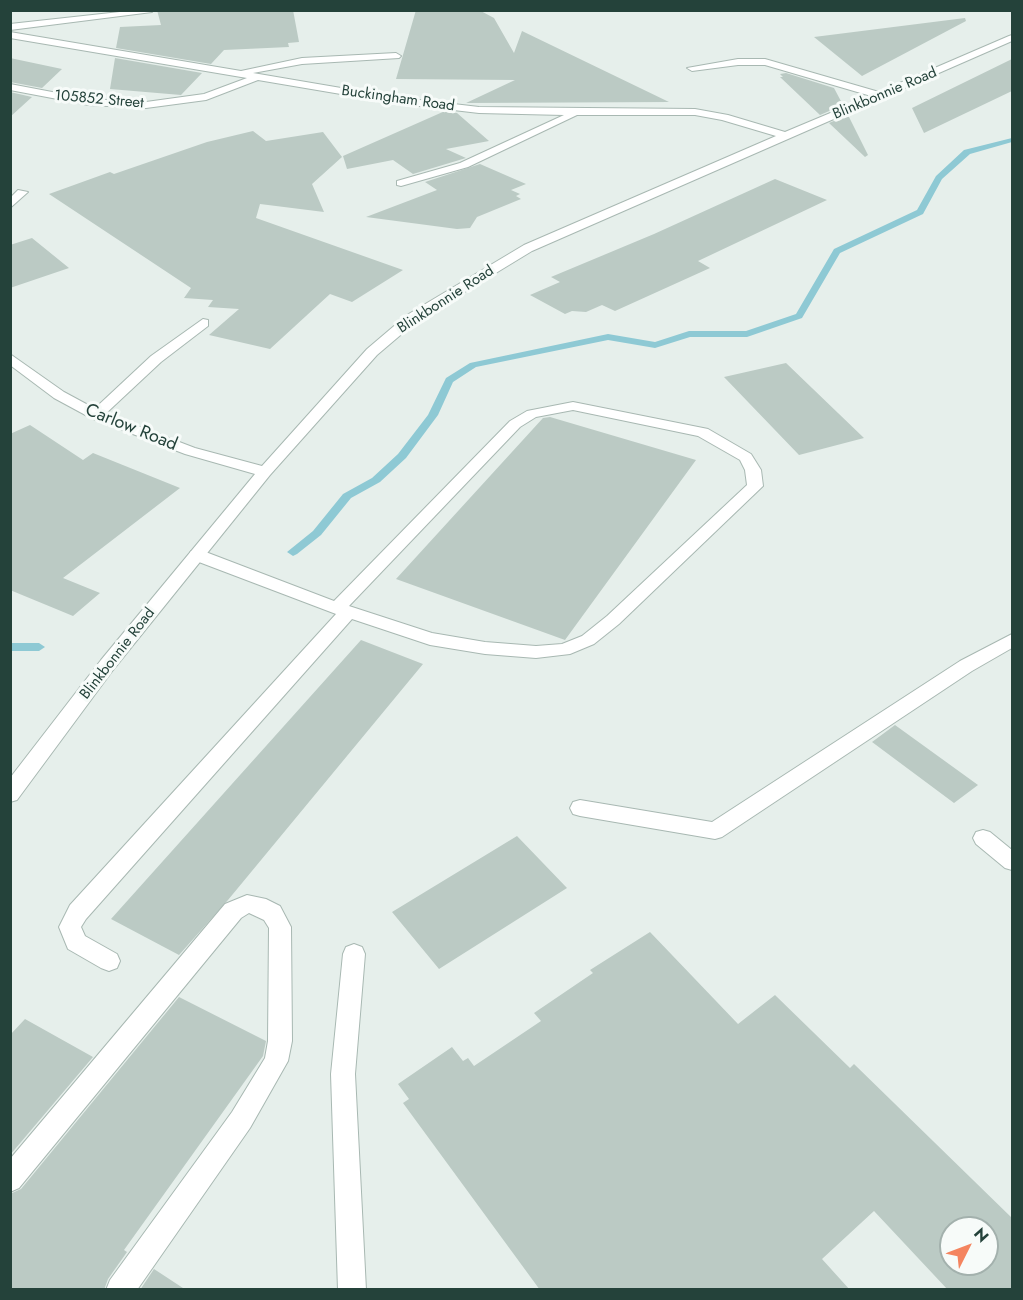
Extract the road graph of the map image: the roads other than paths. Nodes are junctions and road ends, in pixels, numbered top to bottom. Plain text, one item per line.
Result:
1 (148, 12) dead end
2 (10, 27) edge
3 (10, 35) edge
4 (1012, 38) edge
5 (396, 56) dead end
6 (692, 68) dead end
7 (235, 74) junction
8 (255, 78) junction
9 (10, 87) edge
10 (883, 96) junction
11 (579, 112) junction
12 (786, 136) junction
13 (401, 183) dead end
14 (22, 192) dead end
15 (10, 205) edge
16 (203, 323) dead end
17 (10, 358) edge
18 (96, 415) junction
19 (264, 472) junction
20 (197, 555) junction
21 (342, 610) junction
22 (1012, 640) edge
23 (10, 794) edge
24 (580, 808) dead end
25 (983, 838) dead end
26 (1012, 862) edge
27 (354, 954) dead end
28 (109, 961) dead end
29 (10, 1179) edge
30 (120, 1290) edge
31 (352, 1290) edge

1 - 2 street
3 - 7 street, Buckingham Road
4 - 10 street, Blinkbonnie Road
5 - 7 street
6 - 10 street
7 - 8 street, Buckingham Road
8 - 9 street, 105852 Street
8 - 11 street, Buckingham Road
10 - 12 street, Blinkbonnie Road
11 - 12 street, Buckingham Road
11 - 13 street
12 - 19 street, Blinkbonnie Road
14 - 15 street
16 - 18 street
17 - 18 street, Carlow Road
18 - 19 street, Carlow Road
19 - 20 street, Blinkbonnie Road
20 - 21 street
20 - 23 street, Blinkbonnie Road
21 - 21 street
21 - 28 street
22 - 24 street
25 - 26 street
27 - 31 street
29 - 30 street

